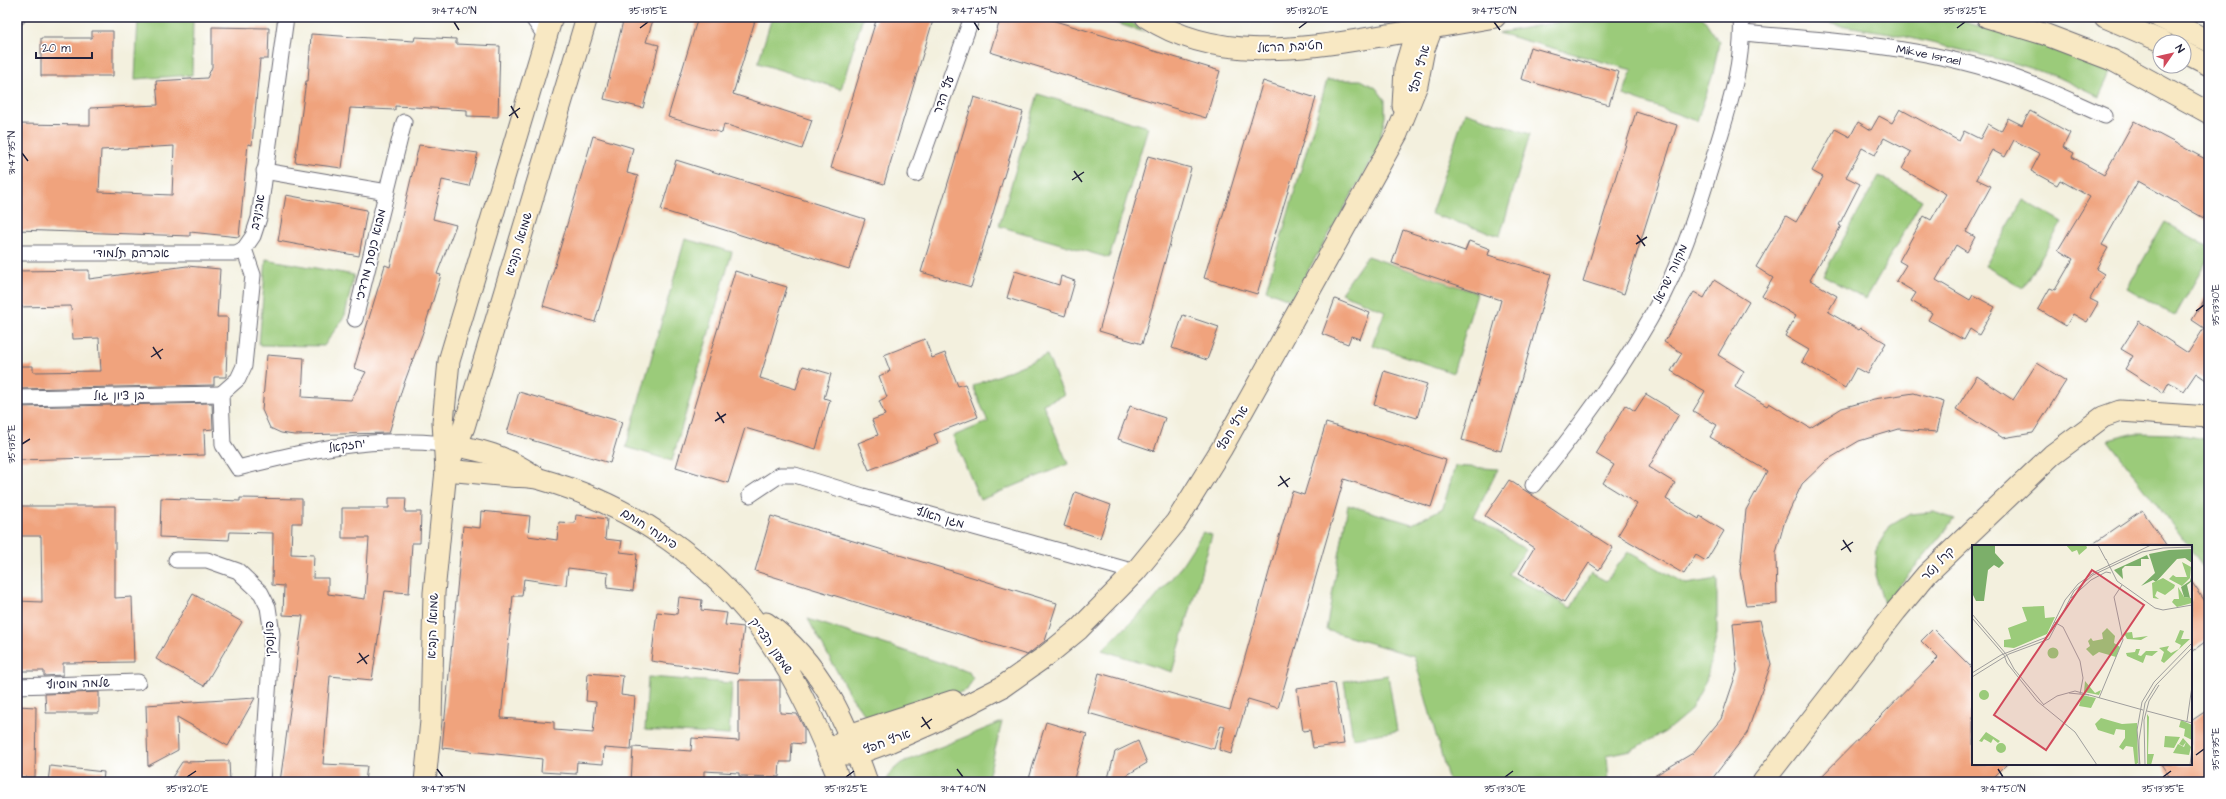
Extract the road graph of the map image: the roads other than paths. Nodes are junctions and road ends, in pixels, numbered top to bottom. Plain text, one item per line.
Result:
1 (286, 17) edge
2 (532, 17) edge
3 (552, 17) edge
4 (587, 17) edge
5 (972, 17) edge
6 (1146, 17) edge
7 (1495, 17) edge
8 (1732, 17) edge
9 (1741, 17) edge
10 (1987, 17) edge
11 (2105, 17) edge
12 (2159, 17) edge
13 (1425, 23) edge
14 (1742, 34) junction
15 (546, 37) junction
16 (2152, 37) edge
17 (2209, 41) edge
18 (2192, 56) edge
19 (2209, 65) edge
20 (2209, 112) edge
21 (2105, 116) dead end
22 (404, 122) dead end
23 (264, 171) junction
24 (916, 174) dead end
25 (387, 192) junction
26 (244, 249) junction
27 (17, 253) edge
28 (355, 319) dead end
29 (222, 394) junction
30 (17, 398) edge
31 (2209, 417) edge
32 (451, 445) junction
33 (446, 470) junction
34 (538, 478) junction
35 (1533, 485) dead end
36 (750, 495) dead end
37 (176, 560) dead end
38 (1135, 572) junction
39 (743, 608) junction
40 (138, 682) dead end
41 (17, 686) edge
42 (1002, 687) junction
43 (849, 735) junction
44 (829, 754) junction
45 (857, 754) junction
46 (262, 782) edge
47 (425, 782) edge
48 (840, 782) edge
49 (867, 782) edge
50 (1763, 782) edge

1 - 23 street, אבינדב
2 - 15 street
3 - 15 street, שמואל הנביא
4 - 32 street, שמואל הנביא
5 - 24 street, עץ הדר
6 - 13 street, חטיבת הראל
7 - 13 street, חטיבת הראל
8 - 14 street
9 - 14 street, מקווה ישראל
10 - 20 street
11 - 16 street
12 - 17 street
13 - 38 street, ארץ חפץ
14 - 21 street, Mikve Israel
14 - 35 street, מקווה ישראל
15 - 32 street, שמואל הנביא
18 - 19 street
22 - 25 street, מבוא כנסת מרדכי
23 - 25 street, מבוא כנסת מרדכי
23 - 26 street, אבינדב
25 - 28 street, מבוא כנסת מרדכי
26 - 27 street, אברהם תלמודי
26 - 29 street
29 - 30 street, בן ציון גול
29 - 32 street, יחזקאל
31 - 50 street, קרל נטר
32 - 33 street, שמואל הנביא
32 - 34 street, פיתוחי חותם
33 - 34 street, פיתוחי חותם
33 - 47 street, שמואל הנביא
34 - 39 street, פיתוחי חותם
36 - 38 street, מגן האלף
37 - 46 street, פולנסקי
38 - 42 street, ארץ חפץ
39 - 43 street, שמעון הצדיק
39 - 44 street, שמעון הצדיק
40 - 41 street, שלמה מוסיוף
42 - 43 street, ארץ חפץ
42 - 45 street, ארץ חפץ
43 - 44 street, ארץ חפץ
43 - 45 street, שמעון הצדיק
44 - 45 street, ארץ חפץ
44 - 48 street
45 - 49 street, שמעון הצדיק

